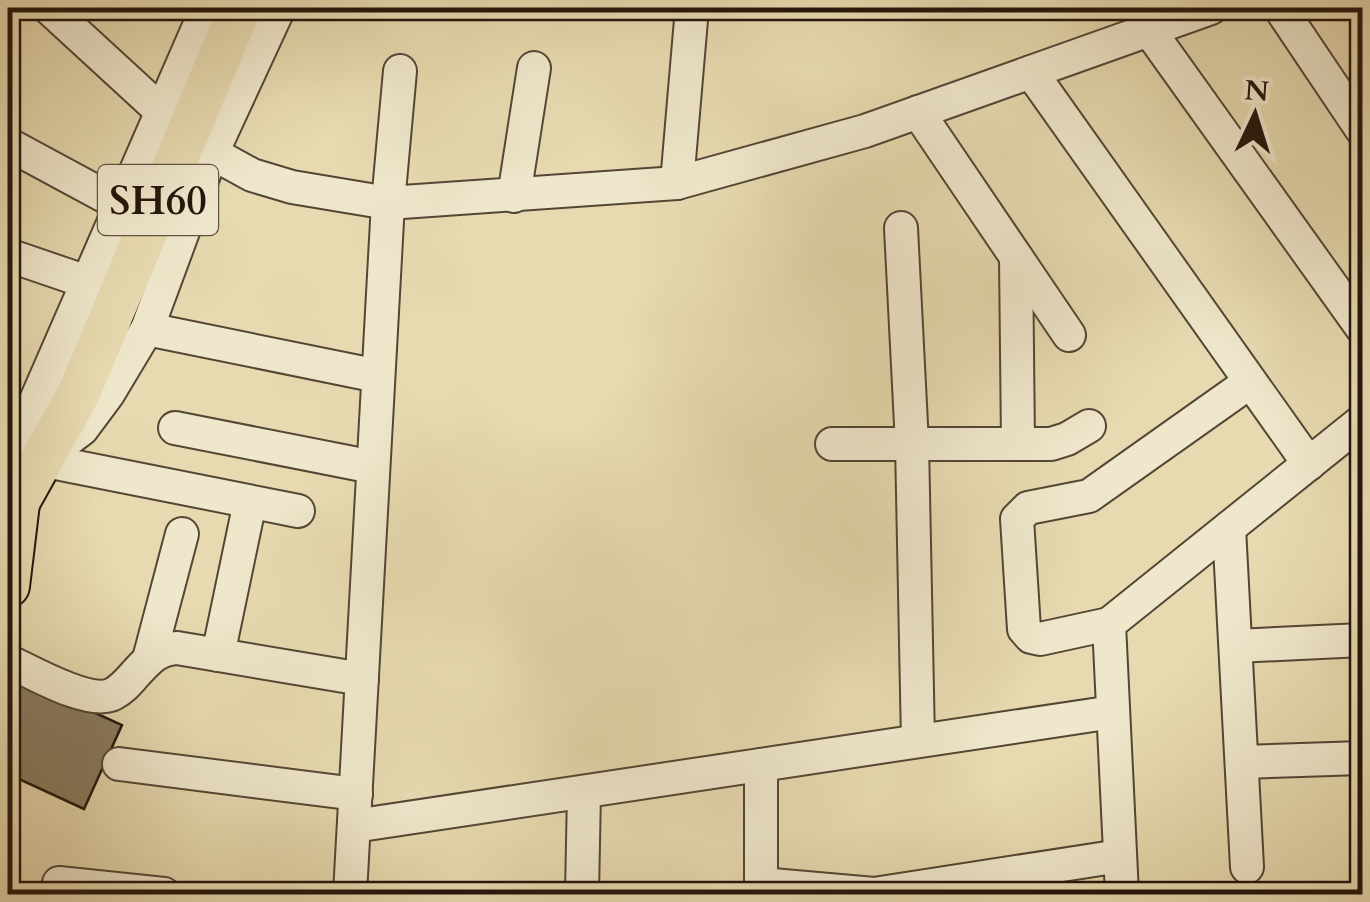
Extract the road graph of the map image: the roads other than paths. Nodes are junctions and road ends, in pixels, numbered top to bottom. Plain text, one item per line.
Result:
1 (48, 8) edge
2 (207, 8) edge
3 (240, 8) edge
4 (278, 8) edge
5 (690, 8) edge
6 (1211, 8) edge
7 (1280, 8) edge
8 (1149, 30) junction
9 (534, 68) dead end
10 (400, 71) dead end
11 (1031, 72) junction
12 (162, 110) junction
13 (918, 112) junction
14 (1362, 130) edge
15 (8, 144) edge
16 (212, 153) junction
17 (677, 183) junction
18 (514, 196) junction
19 (388, 203) junction
20 (120, 205) junction
21 (902, 228) dead end
22 (8, 254) edge
23 (1016, 257) junction
24 (88, 282) junction
25 (1362, 328) edge
26 (147, 329) junction
27 (1069, 334) dead end
28 (378, 376) junction
29 (1250, 382) junction
30 (1362, 421) edge
31 (1089, 426) dead end
32 (175, 428) dead end
33 (33, 432) edge
34 (832, 444) dead end
35 (912, 444) junction
36 (1018, 444) junction
37 (1309, 464) junction
38 (374, 467) junction
39 (250, 502) junction
40 (13, 511) edge
41 (298, 511) dead end
42 (1229, 528) junction
43 (182, 534) dead end
44 (8, 586) edge
45 (1109, 624) junction
46 (1362, 640) edge
47 (1236, 646) junction
48 (218, 655) junction
49 (149, 659) junction
50 (8, 661) edge
51 (362, 678) junction
52 (1114, 712) junction
53 (918, 741) junction
54 (1362, 758) edge
55 (1243, 762) junction
56 (119, 764) dead end
57 (762, 765) junction
58 (584, 792) junction
59 (356, 794) junction
60 (354, 826) junction
61 (1120, 856) junction
62 (1246, 867) dead end
63 (59, 883) dead end
64 (761, 889) edge
65 (164, 894) edge
66 (350, 894) edge
67 (582, 894) edge
68 (851, 894) edge
69 (1122, 894) edge

1 - 12 street
2 - 12 street
3 - 33 main road, SH60
4 - 16 street
5 - 17 street
6 - 8 street
7 - 14 street
8 - 11 street
8 - 25 street
9 - 18 street
10 - 19 street
11 - 13 street
11 - 29 street
12 - 20 street
13 - 17 street
13 - 23 street
15 - 20 street
16 - 19 street
16 - 26 street
17 - 18 street
18 - 19 street
19 - 28 street
20 - 24 street
21 - 35 street
22 - 24 street
23 - 27 street
23 - 36 street
24 - 33 street
26 - 28 street
26 - 33 street
28 - 38 street
29 - 37 street
29 - 45 street
30 - 37 street
31 - 36 street
32 - 38 street
33 - 39 street
33 - 40 main road, SH60
34 - 35 street
35 - 36 street
35 - 53 street
37 - 42 street
38 - 51 street
39 - 41 street
39 - 48 street
40 - 44 main road, SH60
42 - 45 street
42 - 47 street
43 - 49 street
45 - 52 street
46 - 47 street
47 - 55 street
48 - 49 street
48 - 51 street
49 - 50 street
51 - 59 street
52 - 53 street
52 - 61 street
53 - 57 street
54 - 55 street
55 - 62 street
56 - 59 street
57 - 58 street
57 - 64 street
58 - 60 street
58 - 67 street
59 - 60 street
60 - 66 street
61 - 68 street
61 - 69 street
63 - 65 street
64 - 68 street

